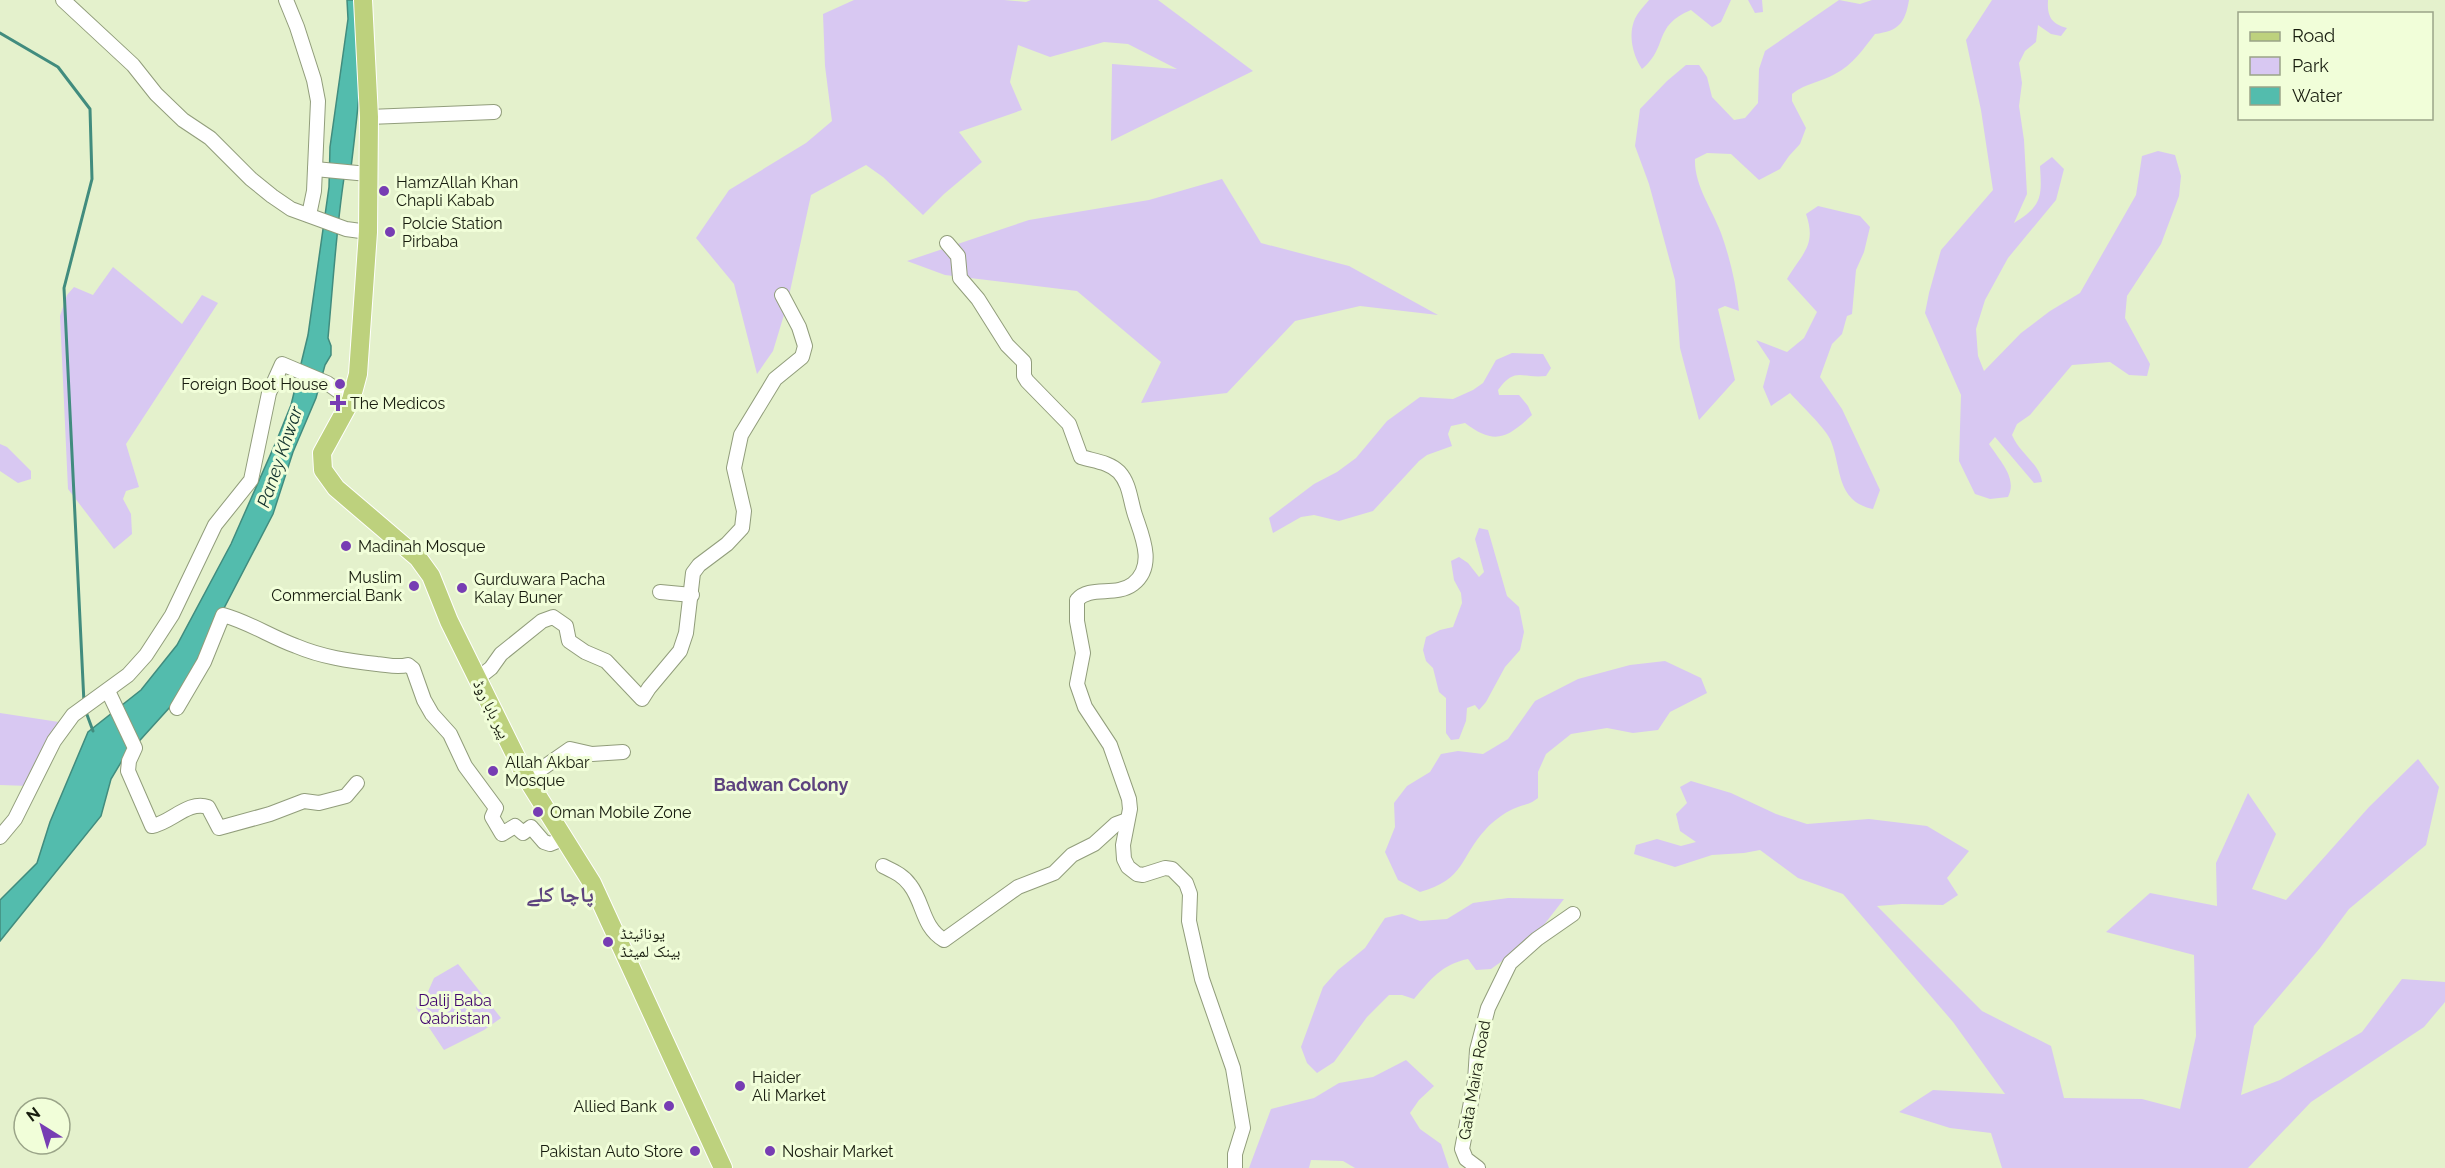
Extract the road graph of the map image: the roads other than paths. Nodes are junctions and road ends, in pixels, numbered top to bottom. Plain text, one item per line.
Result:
1 (63, 0) edge
2 (286, 0) edge
3 (363, 0) edge
4 (494, 112) dead end
5 (369, 117) junction
6 (315, 169) junction
7 (368, 174) junction
8 (313, 217) junction
9 (368, 231) junction
10 (947, 243) dead end
11 (782, 295) dead end
12 (351, 400) junction
13 (660, 592) dead end
14 (692, 595) junction
15 (477, 679) junction
16 (108, 691) junction
17 (177, 708) dead end
18 (623, 752) dead end
19 (527, 779) junction
20 (357, 783) dead end
21 (1127, 820) junction
22 (0, 837) edge
23 (565, 838) junction
24 (883, 866) dead end
25 (1573, 914) dead end
26 (723, 1168) edge
27 (1235, 1168) edge
28 (1478, 1168) edge

1 - 8 street
2 - 6 street
3 - 5 main road
4 - 5 street
5 - 7 main road
6 - 7 street
6 - 8 street
7 - 9 main road
8 - 9 street
9 - 12 main road
10 - 21 street
11 - 14 street
12 - 15 main road, پیر بابا روڈ
12 - 16 street
13 - 14 street
14 - 15 street
15 - 19 main road, پیر بابا روڈ
16 - 20 street
16 - 22 street
17 - 23 street
18 - 19 street
19 - 23 main road, پیر بابا روڈ
21 - 24 street
21 - 27 street
23 - 26 main road, پیر بابا روڈ
25 - 28 street, Gata Maira Road

